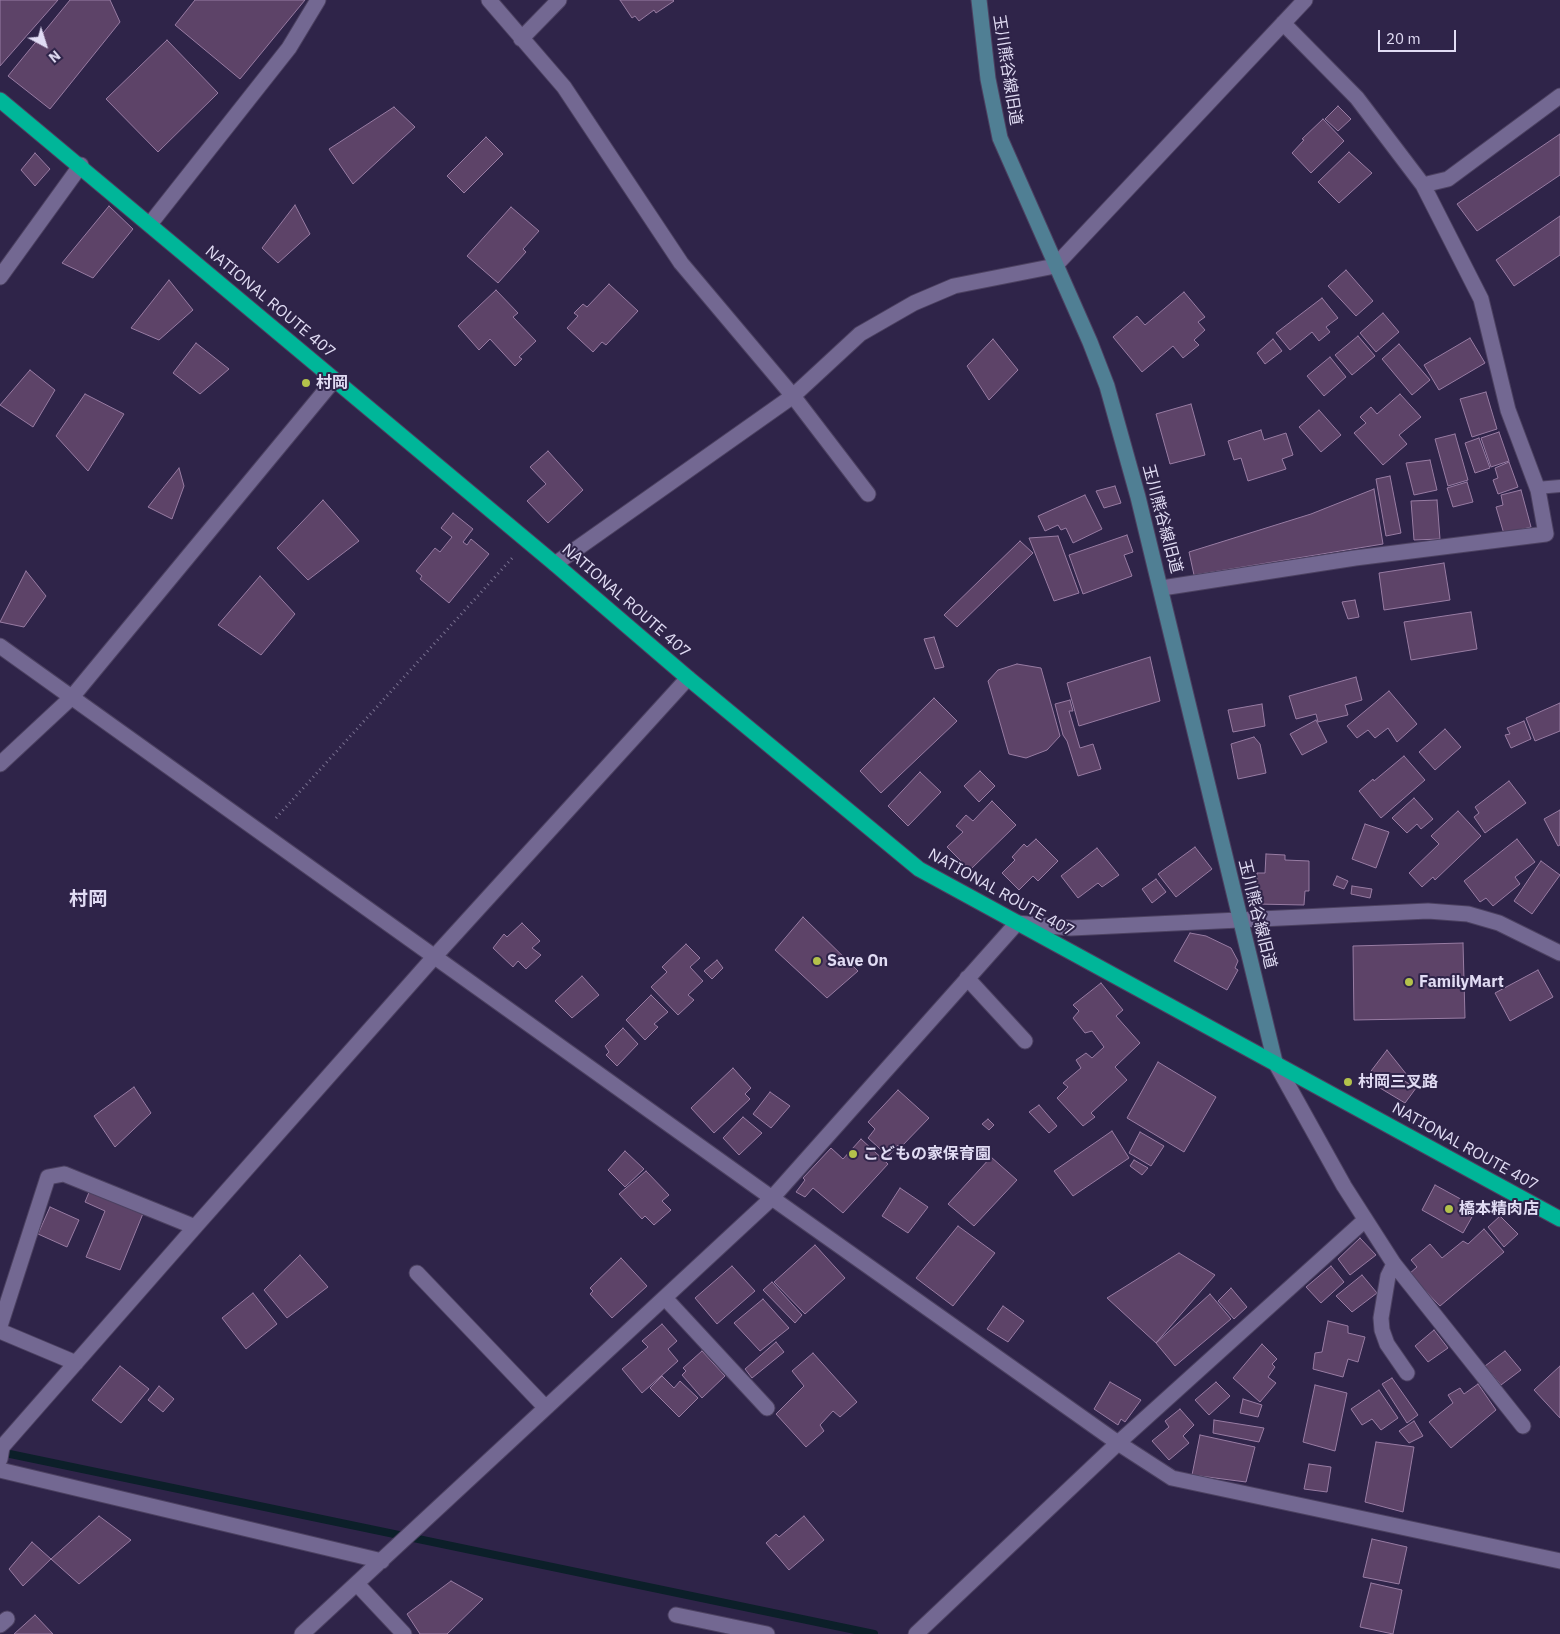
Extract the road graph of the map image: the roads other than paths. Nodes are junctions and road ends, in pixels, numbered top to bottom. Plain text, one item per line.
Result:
1 (318, 0) edge
2 (488, 0) edge
3 (560, 0) edge
4 (979, 0) edge
5 (1305, 0) edge
6 (1283, 23) junction
7 (521, 39) junction
8 (1560, 96) edge
9 (0, 100) edge
10 (81, 165) junction
11 (1423, 186) junction
12 (150, 224) junction
13 (1055, 266) junction
14 (0, 277) edge
15 (334, 380) junction
16 (793, 396) junction
17 (1560, 486) edge
18 (1537, 488) junction
19 (868, 494) dead end
20 (555, 564) junction
21 (1162, 588) junction
22 (0, 646) edge
23 (688, 678) junction
24 (72, 697) junction
25 (0, 764) edge
26 (1240, 922) junction
27 (1017, 923) junction
28 (1560, 953) edge
29 (435, 956) junction
30 (967, 978) junction
31 (1026, 1041) dead end
32 (1275, 1062) junction
33 (772, 1198) junction
34 (1560, 1219) edge
35 (1365, 1220) junction
36 (195, 1227) junction
37 (1394, 1264) junction
38 (417, 1273) dead end
39 (665, 1298) junction
40 (0, 1326) edge
41 (0, 1331) edge
42 (76, 1363) junction
43 (1406, 1373) dead end
44 (546, 1407) junction
45 (767, 1408) dead end
46 (1523, 1426) dead end
47 (1118, 1443) junction
48 (1, 1453) edge
49 (0, 1470) edge
50 (1560, 1561) edge
51 (382, 1562) junction
52 (357, 1584) junction
53 (676, 1615) dead end
54 (302, 1634) edge
55 (404, 1634) edge
56 (767, 1634) edge
57 (916, 1634) edge

1 - 12 street
2 - 7 street
3 - 7 street
4 - 13 street, 玉川熊谷線旧道
5 - 6 street
6 - 11 street
6 - 13 street
7 - 16 street
8 - 11 street
9 - 10 highway, NATIONAL ROUTE 407
10 - 12 highway, NATIONAL ROUTE 407
10 - 14 street
11 - 18 street
12 - 15 highway, NATIONAL ROUTE 407
13 - 16 street
13 - 21 street, 玉川熊谷線旧道
15 - 20 highway, NATIONAL ROUTE 407
15 - 24 street
16 - 19 street
16 - 20 street
17 - 18 lane
18 - 21 street
20 - 23 highway, NATIONAL ROUTE 407
21 - 26 street, 玉川熊谷線旧道
22 - 24 street
23 - 27 highway, NATIONAL ROUTE 407
23 - 29 street
24 - 25 street
24 - 29 street
26 - 27 street
26 - 28 street
26 - 32 street, 玉川熊谷線旧道
27 - 30 street
27 - 32 highway, NATIONAL ROUTE 407
29 - 33 street
29 - 36 street
30 - 31 street
30 - 33 street
32 - 34 highway, NATIONAL ROUTE 407
32 - 35 street
33 - 39 street
33 - 47 street
35 - 37 street
35 - 47 street
36 - 40 street
36 - 42 street
37 - 43 street
37 - 46 street
38 - 44 street
39 - 44 street
39 - 45 street
41 - 42 street
42 - 48 street
44 - 51 street
47 - 50 street
47 - 57 street
49 - 51 street
51 - 52 street
52 - 54 street
52 - 55 street
53 - 56 street

